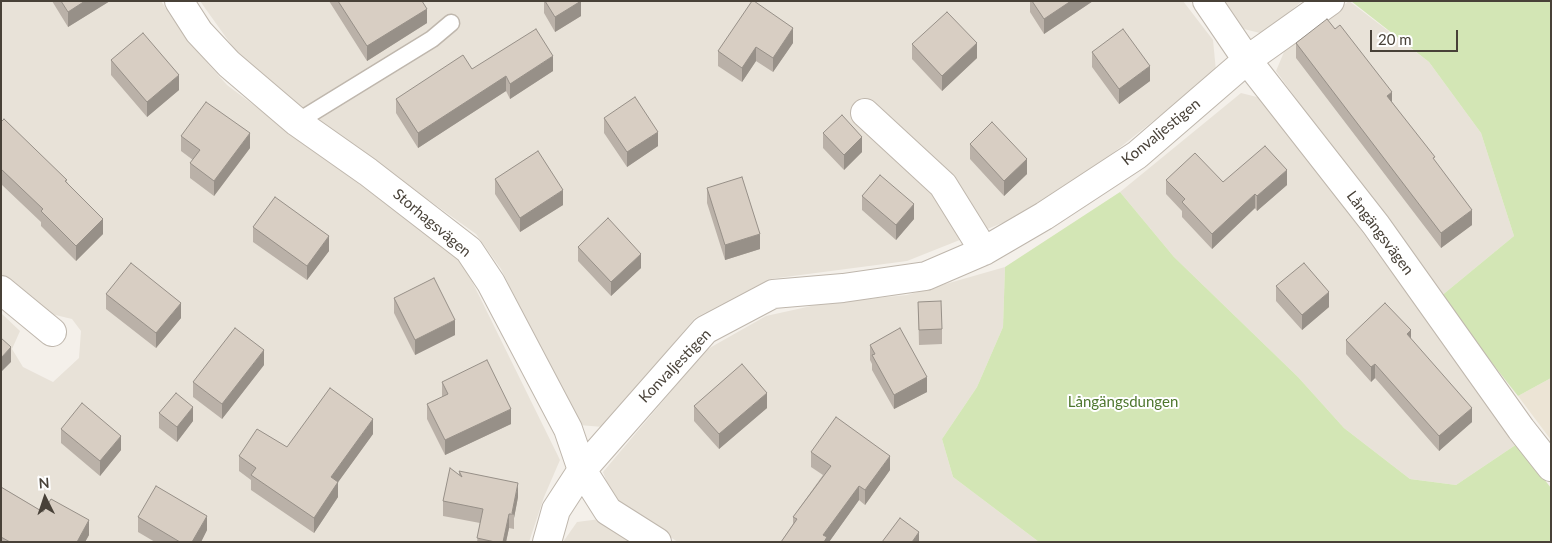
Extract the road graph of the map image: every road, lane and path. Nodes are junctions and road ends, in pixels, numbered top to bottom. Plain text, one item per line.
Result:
1 (179, 1) edge
2 (1207, 1) edge
3 (1330, 1) edge
4 (451, 22) dead end
5 (1247, 60) junction
6 (865, 113) dead end
7 (297, 122) junction
8 (984, 251) junction
9 (1, 290) edge
10 (52, 332) dead end
11 (1551, 467) edge
12 (582, 470) junction
13 (547, 542) edge
14 (657, 542) edge

1 - 7 street, Storhagsvägen
2 - 5 street, Långängsvägen
3 - 5 street, Konvaljestigen
4 - 7 lane
5 - 8 street, Konvaljestigen
5 - 11 street, Långängsvägen
6 - 8 street
7 - 12 street, Storhagsvägen
8 - 12 street, Konvaljestigen
9 - 10 street
12 - 13 street, Konvaljestigen
12 - 14 street, Storhagsvägen

